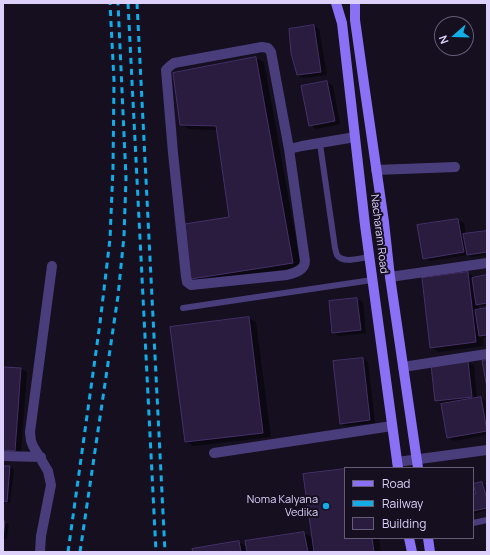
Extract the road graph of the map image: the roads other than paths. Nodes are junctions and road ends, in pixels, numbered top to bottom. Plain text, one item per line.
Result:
1 (336, 3) edge
2 (355, 3) edge
3 (370, 130) junction
4 (355, 135) junction
5 (320, 144) junction
6 (289, 149) junction
7 (455, 167) dead end
8 (376, 170) junction
9 (369, 257) junction
10 (487, 263) edge
11 (52, 266) dead end
12 (390, 277) junction
13 (372, 280) junction
14 (183, 308) dead end
15 (487, 354) edge
16 (403, 367) junction
17 (392, 426) junction
18 (487, 450) edge
19 (214, 453) dead end
20 (3, 456) edge
21 (41, 457) junction
22 (418, 463) edge
23 (397, 465) edge
24 (487, 520) edge
25 (474, 522) edge
26 (409, 539) edge
27 (428, 539) edge
28 (40, 552) edge
29 (412, 552) edge
30 (430, 552) edge

1 - 4 main road, Nacharam Road
2 - 3 main road, Nacharam Road
3 - 4 main road
3 - 8 main road, Nacharam Road
4 - 5 street
4 - 9 main road, Nacharam Road
5 - 6 street
5 - 9 lane
6 - 6 street
7 - 8 street
8 - 12 main road, Nacharam Road
9 - 13 main road, Nacharam Road
10 - 12 street
11 - 21 street
12 - 16 main road, Nacharam Road
13 - 14 lane
13 - 17 main road, Nacharam Road
15 - 16 street
16 - 22 main road, Nacharam Road
17 - 19 street
17 - 23 main road, Nacharam Road
18 - 22 street
20 - 21 street
21 - 28 street
22 - 23 street
24 - 25 lane
26 - 29 main road
27 - 30 main road

